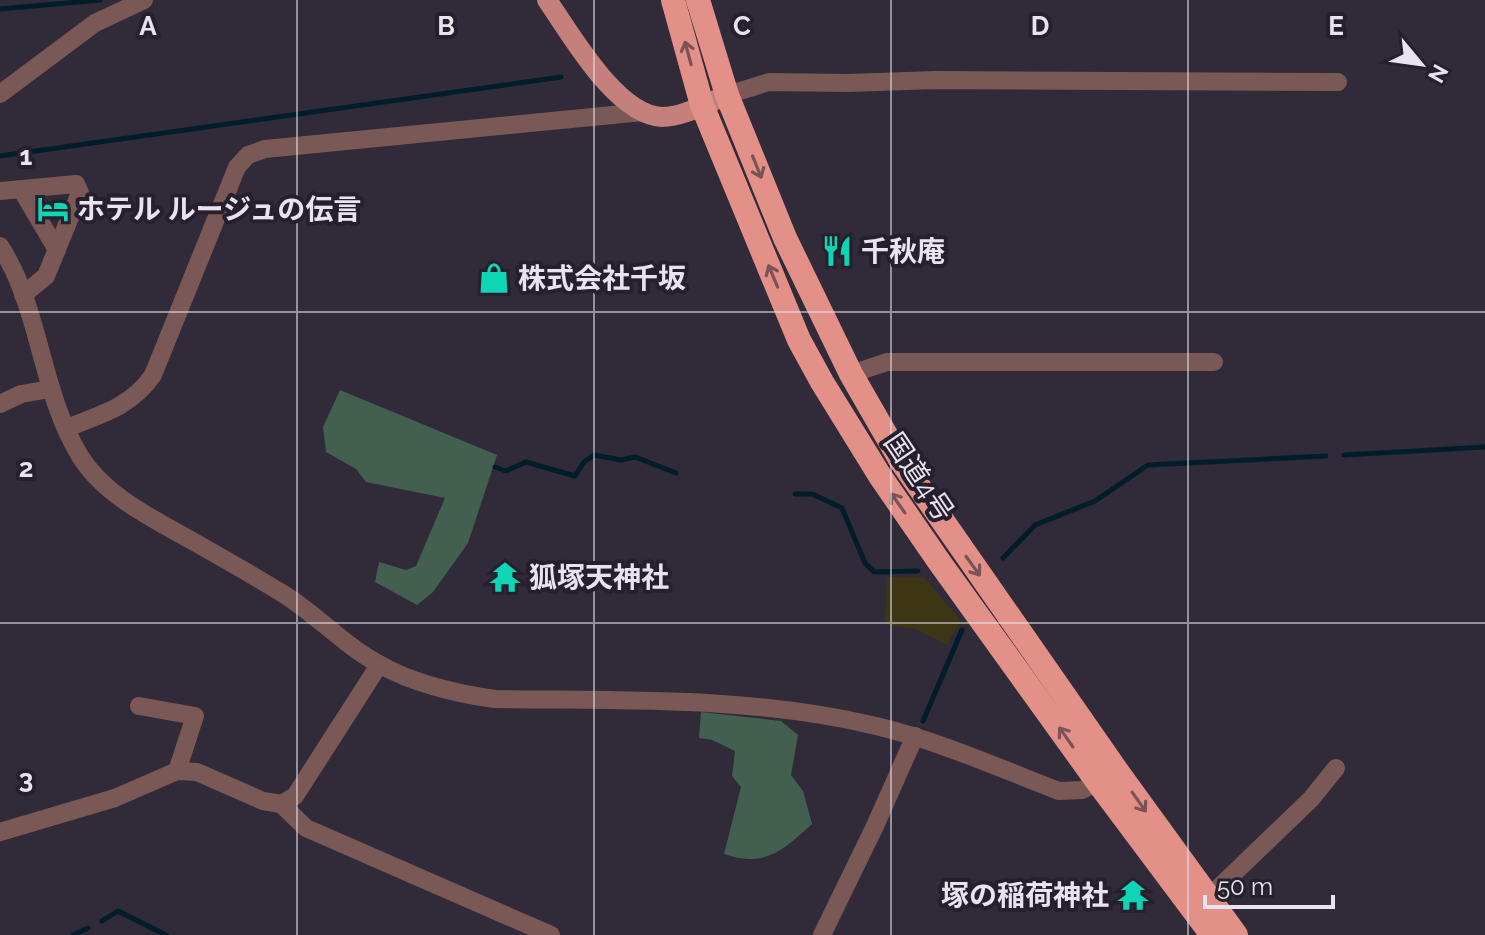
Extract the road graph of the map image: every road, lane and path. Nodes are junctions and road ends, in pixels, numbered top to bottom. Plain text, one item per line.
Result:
1 (144, 0) edge
2 (547, 0) edge
3 (673, 0) edge
4 (698, 0) edge
5 (1338, 82) dead end
6 (0, 94) edge
7 (727, 95) junction
8 (702, 105) junction
9 (643, 112) junction
10 (21, 189) junction
11 (0, 191) edge
12 (0, 246) edge
13 (57, 250) junction
14 (23, 295) junction
15 (1214, 362) dead end
16 (851, 374) junction
17 (50, 389) junction
18 (0, 404) edge
19 (67, 428) junction
20 (379, 665) junction
21 (139, 706) dead end
22 (915, 736) junction
23 (1336, 768) dead end
24 (177, 771) junction
25 (1108, 777) junction
26 (281, 804) junction
27 (0, 832) edge
28 (1208, 898) junction
29 (551, 935) edge
30 (822, 935) edge
31 (1212, 935) edge
32 (1236, 935) edge

1 - 6 street
2 - 9 main road
8 -> 3 highway, 国道4号
4 - 7 highway, 国道4号
5 - 7 street
7 - 8 main road
7 -> 16 highway, 国道4号
8 - 9 main road
25 -> 8 highway, 国道4号
9 - 19 street
10 - 11 street
10 - 13 street
10 - 13 street
12 - 14 street
13 - 14 street
14 - 17 street
15 - 16 street
16 -> 25 highway, 国道4号
17 - 18 street
17 - 19 street
19 - 20 street
20 - 22 street
20 - 26 street
21 - 24 street
22 - 25 street
22 - 30 street
23 - 28 street
24 - 26 street
24 - 27 street
25 -> 28 highway, 国道4号
25 - 31 highway, 国道4号
26 - 29 street
28 - 32 highway, 国道4号

